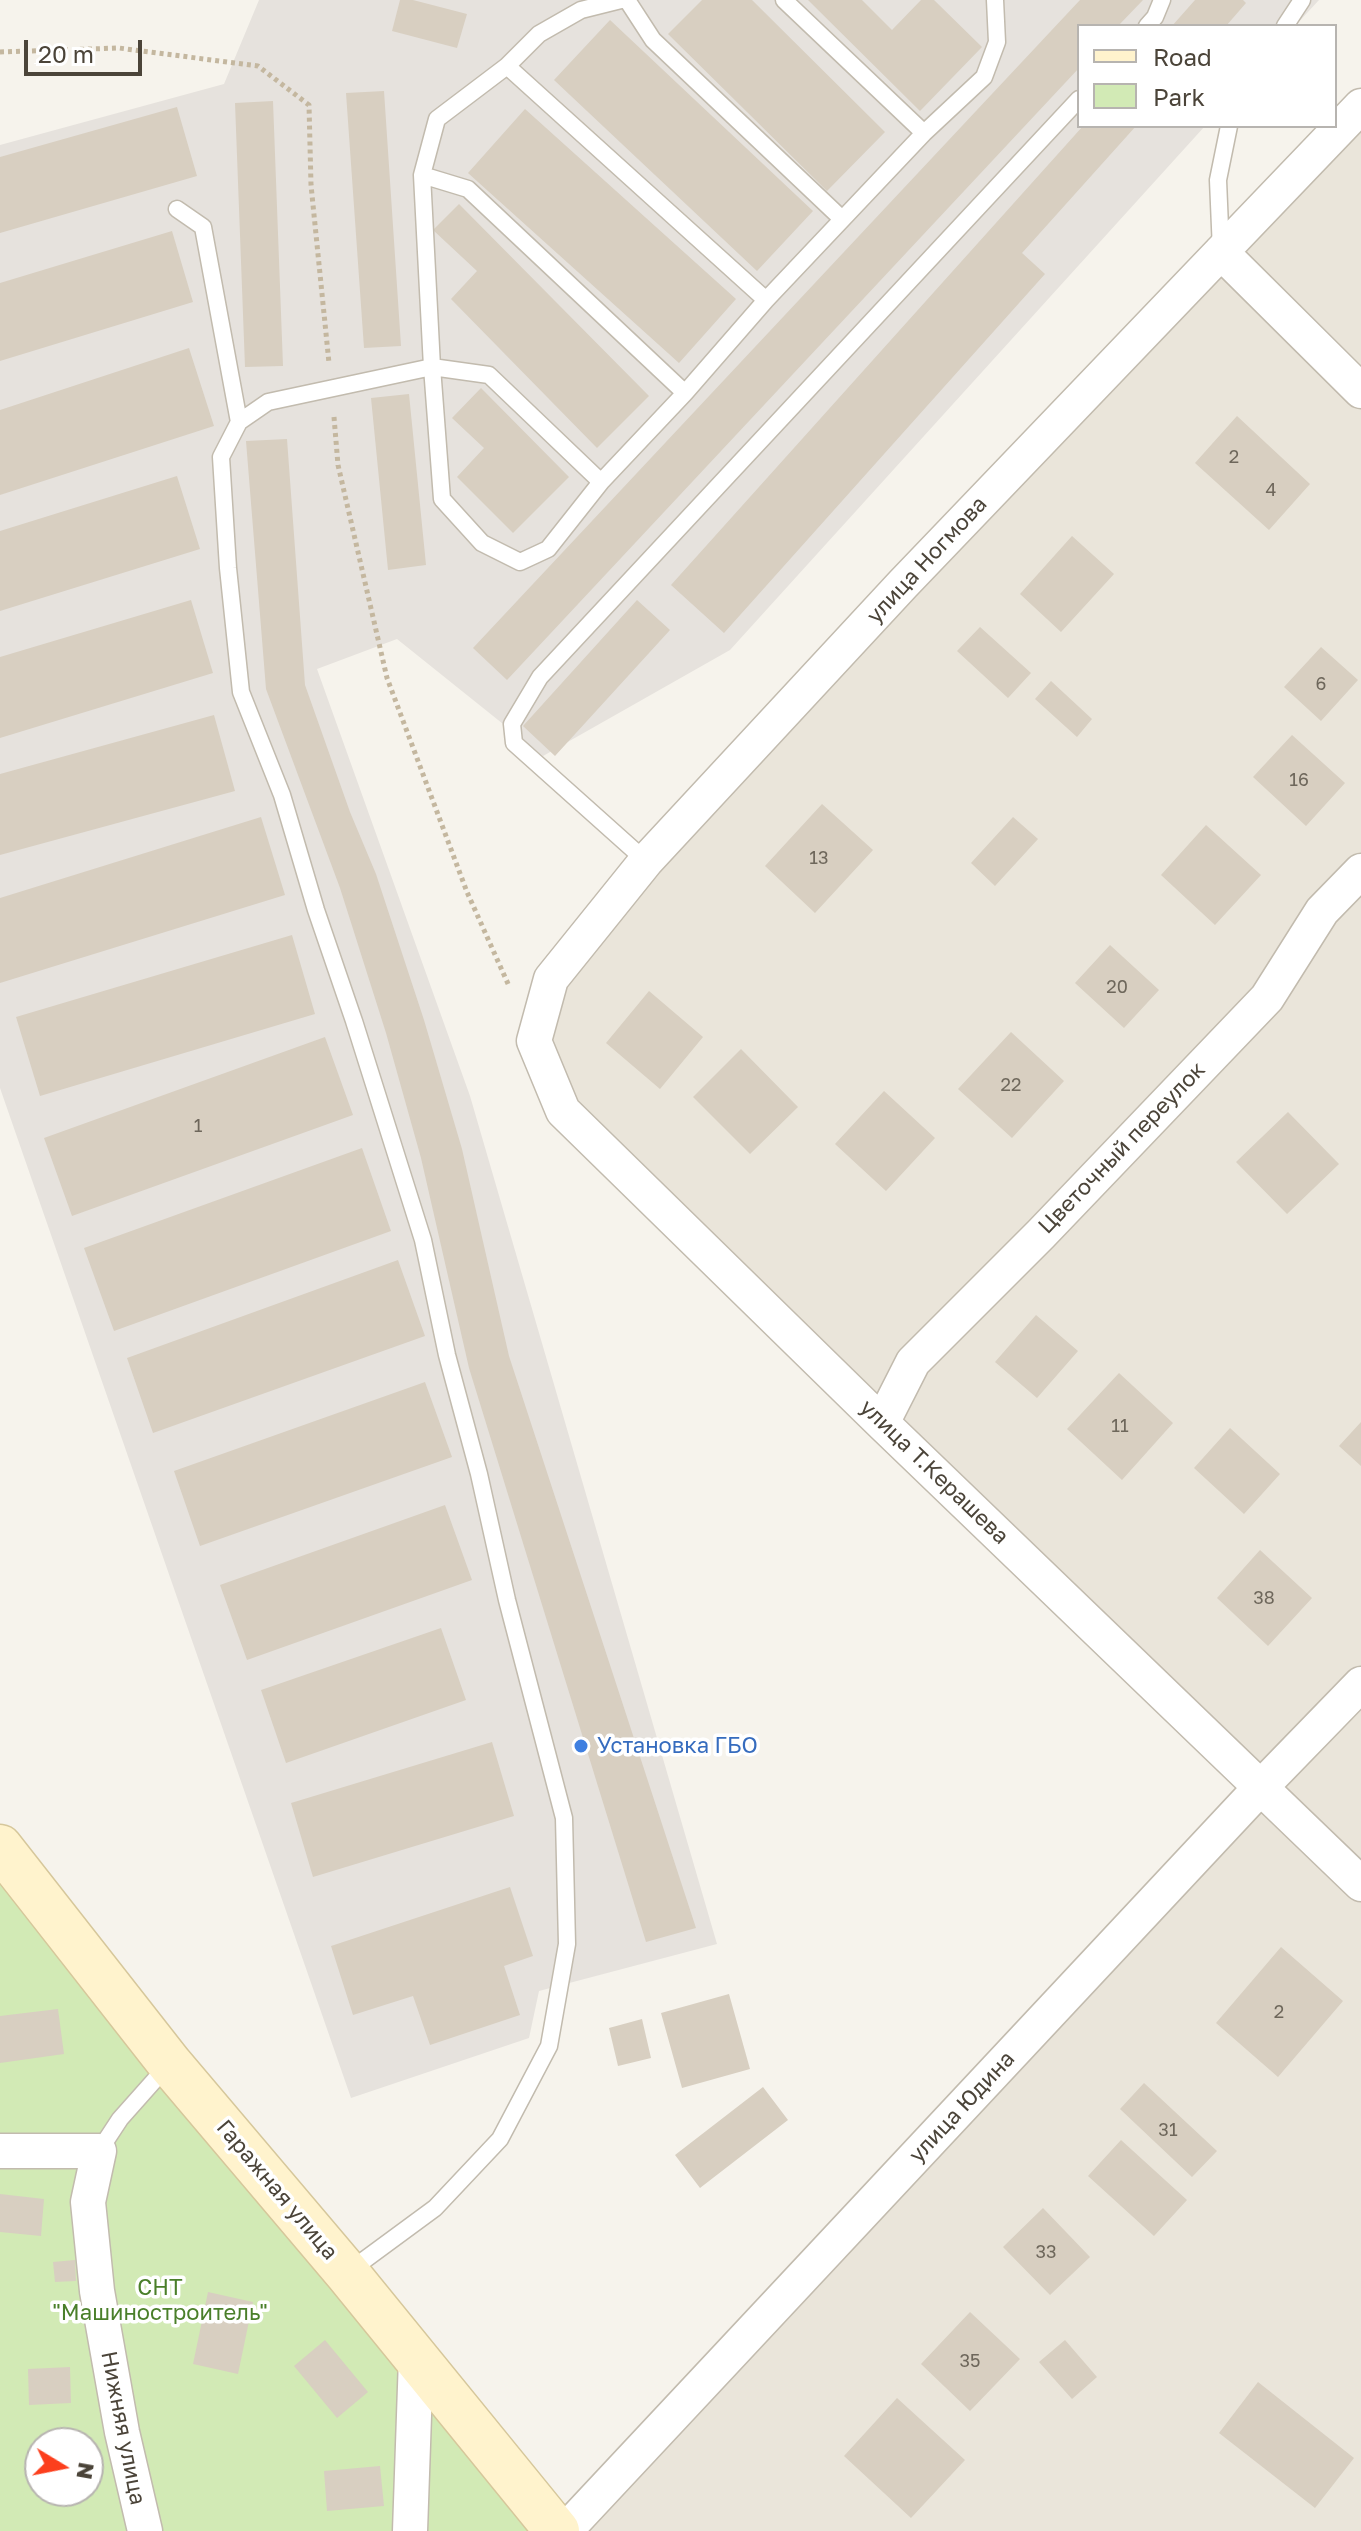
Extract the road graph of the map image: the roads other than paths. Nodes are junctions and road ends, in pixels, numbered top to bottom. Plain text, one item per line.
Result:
1 (621, 0) edge
2 (627, 0) edge
3 (784, 0) edge
4 (995, 0) edge
5 (1162, 0) edge
6 (1302, 0) edge
7 (1149, 24) edge
8 (1286, 24) edge
9 (507, 66) junction
10 (1077, 101) edge
11 (1361, 106) edge
12 (1229, 128) edge
13 (924, 133) junction
14 (422, 175) junction
15 (177, 209) dead end
16 (842, 219) junction
17 (1221, 252) junction
18 (766, 300) junction
19 (432, 367) junction
20 (1361, 391) edge
21 (685, 393) junction
22 (239, 422) junction
23 (601, 482) junction
24 (646, 861) junction
25 (1361, 871) edge
26 (534, 1041) joint
27 (882, 1423) junction
28 (1361, 1684) edge
29 (1261, 1787) junction
30 (7, 1867) edge
31 (1361, 1884) edge
32 (170, 2064) junction
33 (0, 2151) edge
34 (99, 2151) junction
35 (347, 2273) junction
36 (416, 2358) junction
37 (145, 2531) edge
38 (410, 2531) edge
39 (557, 2531) edge
40 (565, 2531) edge

1 - 9 lane
2 - 16 lane
3 - 13 lane
4 - 13 lane
5 - 7 lane
6 - 8 lane
9 - 14 lane
9 - 18 lane
10 - 24 lane
11 - 17 street, улица Ногмова
12 - 17 lane
13 - 16 lane
14 - 19 lane
14 - 21 lane
15 - 22 lane
16 - 18 lane
17 - 20 street
17 - 24 street, улица Ногмова
18 - 21 lane
19 - 22 lane
19 - 23 lane
19 - 23 lane
21 - 23 lane
22 - 35 lane
24 - 26 street, улица Ногмова
25 - 27 street, Цветочный переулок
26 - 27 street, улица Т.Керашева
27 - 29 street, улица Т.Керашева
28 - 29 street, улица Юдина
29 - 31 street, улица Т.Керашева
29 - 40 street, улица Юдина
30 - 32 street, Гаражная улица
32 - 34 lane, Нижняя улица
32 - 35 street, Гаражная улица
33 - 34 street
34 - 37 street, Нижняя улица
35 - 36 street, Гаражная улица
36 - 38 street
36 - 39 street, Гаражная улица

